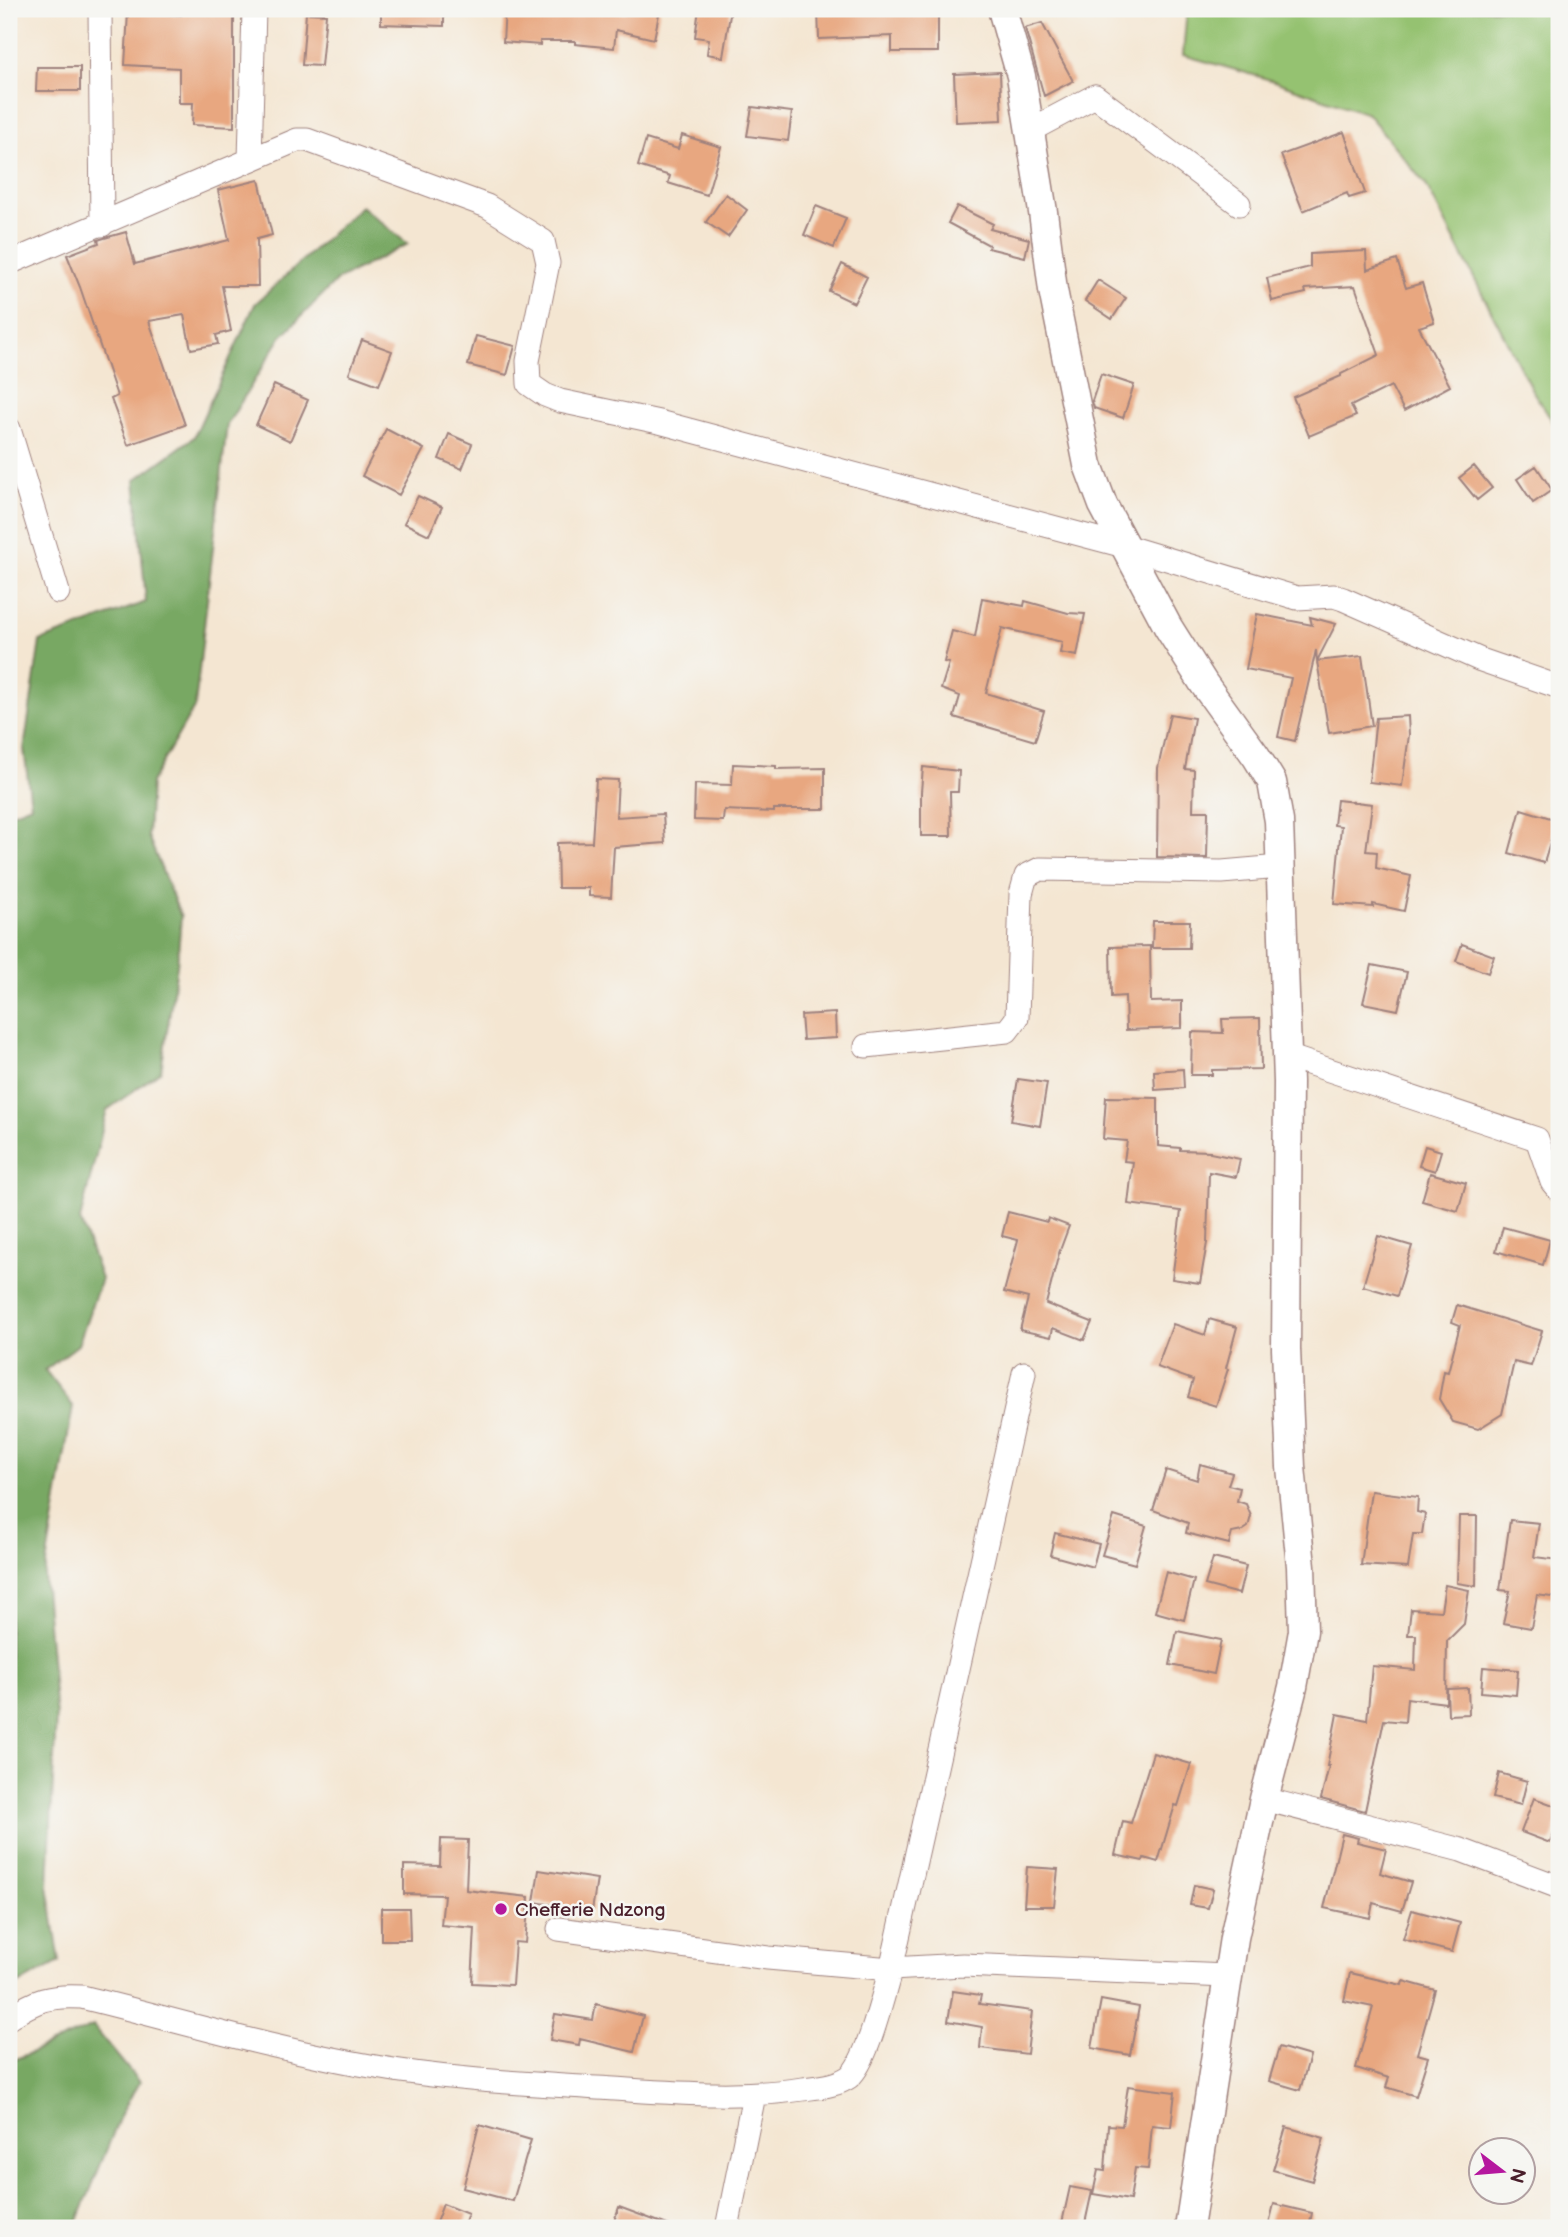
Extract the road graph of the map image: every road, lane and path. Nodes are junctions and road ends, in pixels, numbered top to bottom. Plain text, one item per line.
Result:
1 (100, 9) edge
2 (254, 9) edge
3 (1002, 9) edge
4 (1029, 131) junction
5 (250, 160) junction
6 (1239, 204) dead end
7 (102, 225) junction
8 (9, 263) edge
9 (9, 429) edge
10 (1125, 546) junction
11 (58, 592) dead end
12 (1559, 687) edge
13 (1280, 867) junction
14 (866, 1045) dead end
15 (1287, 1056) junction
16 (1559, 1190) edge
17 (1024, 1373) dead end
18 (1264, 1799) junction
19 (1559, 1887) edge
20 (559, 1929) dead end
21 (891, 1969) junction
22 (1227, 1976) junction
23 (9, 2018) edge
24 (754, 2095) junction
25 (727, 2228) edge
26 (1189, 2228) edge

1 - 7 street
2 - 5 street
3 - 4 street
4 - 6 street
4 - 10 street
5 - 7 street
5 - 10 street
7 - 8 street
9 - 11 street
10 - 12 street
10 - 13 street
13 - 14 street
13 - 15 street
15 - 16 street
15 - 18 street
17 - 21 street
18 - 19 street
18 - 22 street
20 - 21 street
21 - 22 street
21 - 24 street
22 - 26 street
23 - 24 street
24 - 25 street

